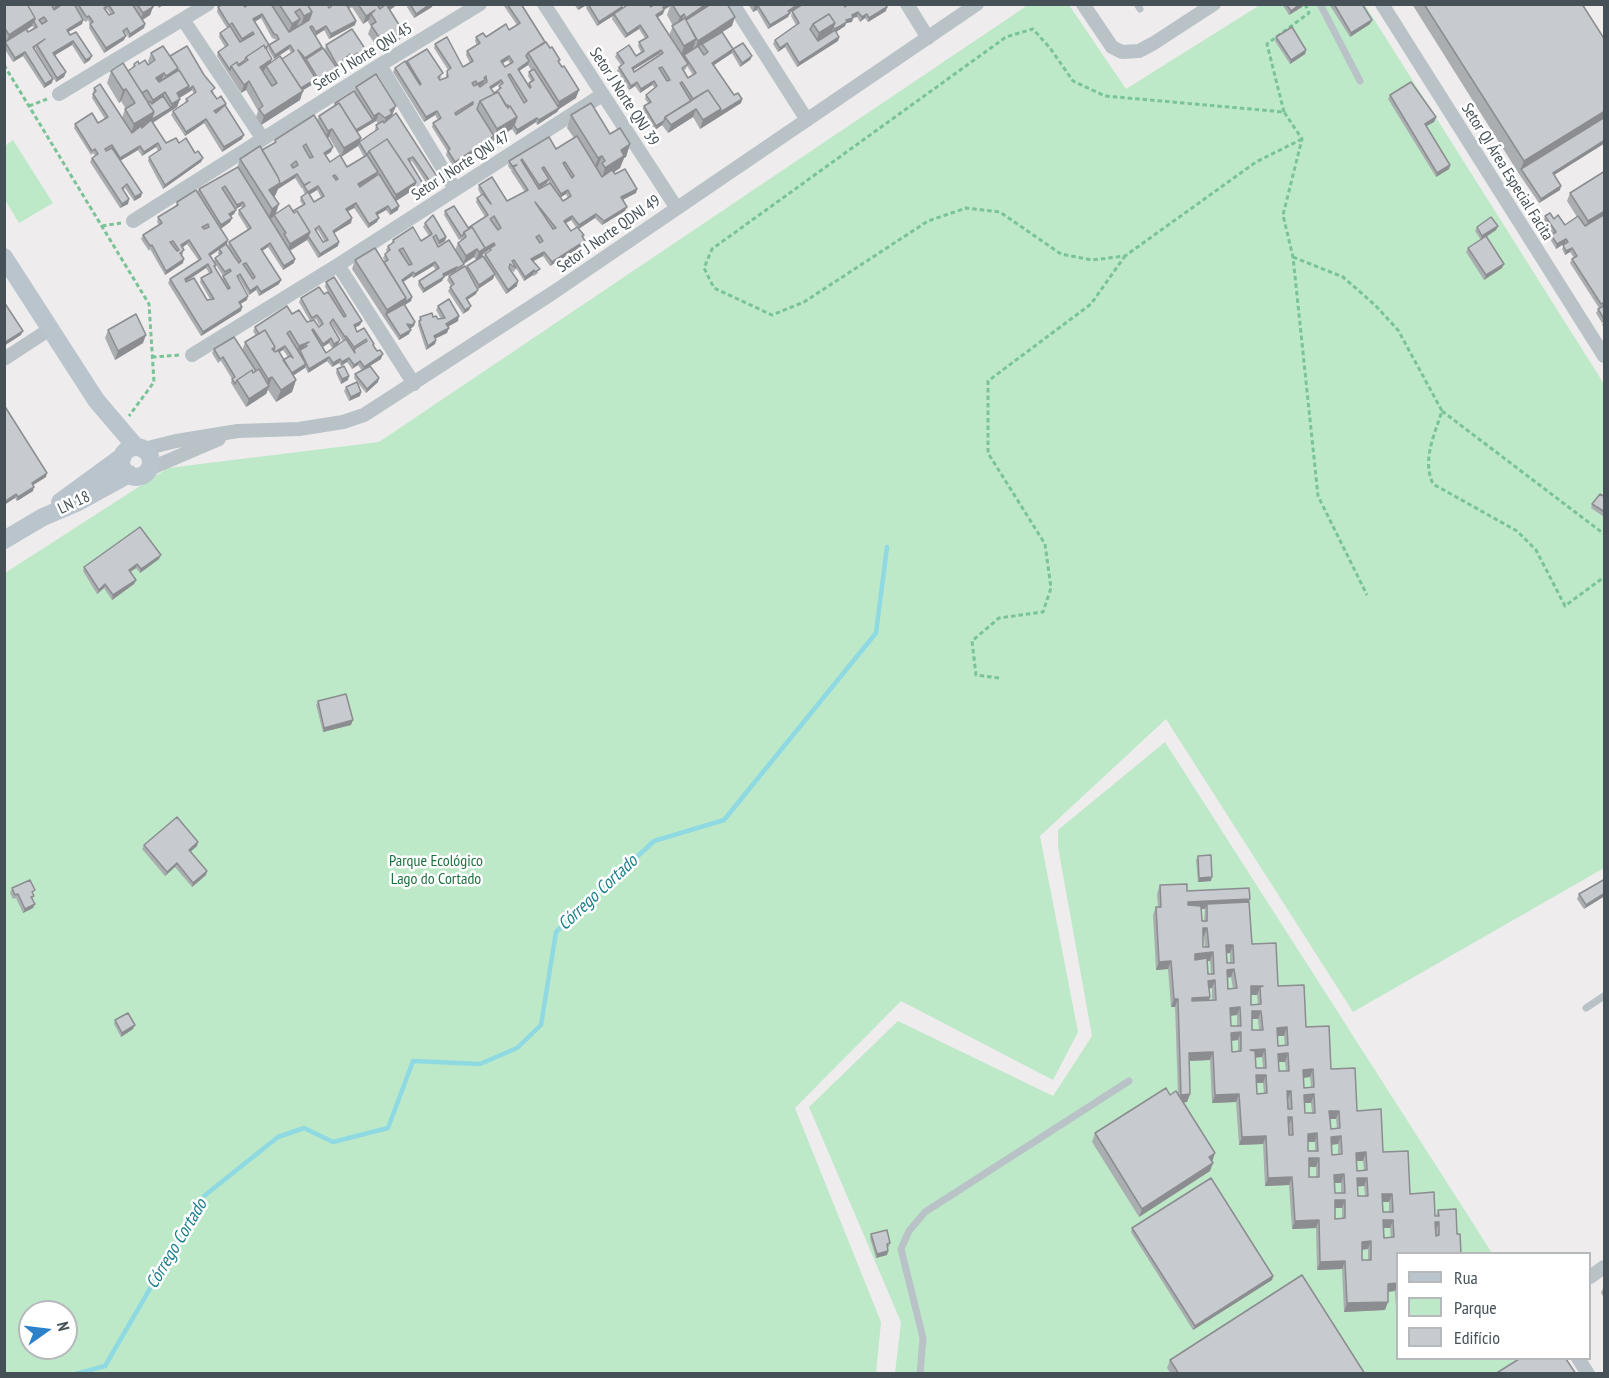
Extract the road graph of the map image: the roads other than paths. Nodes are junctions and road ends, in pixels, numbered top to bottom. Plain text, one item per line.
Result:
1 (208, 4) edge
2 (480, 4) edge
3 (544, 4) edge
4 (733, 4) edge
5 (907, 4) edge
6 (977, 4) edge
7 (1083, 4) edge
8 (1214, 4) edge
9 (1320, 4) edge
10 (1382, 4) edge
11 (184, 21) junction
12 (928, 38) junction
13 (380, 65) junction
14 (1360, 81) dead end
15 (59, 94) road end
16 (602, 94) junction
17 (807, 120) junction
18 (263, 139) junction
19 (455, 189) junction
20 (676, 207) junction
21 (133, 221) dead end
22 (4, 257) edge
23 (338, 265) junction
24 (50, 328) junction
25 (192, 355) road end
26 (1605, 356) edge
27 (4, 359) edge
28 (414, 384) junction
29 (96, 400) junction
30 (238, 431) junction
31 (132, 451) junction
32 (149, 469) junction
33 (129, 474) junction
34 (43, 517) junction
35 (4, 540) edge
36 (1605, 996) edge
37 (1586, 1008) dead end
38 (1129, 1081) dead end
39 (1605, 1268) edge
40 (1591, 1276) edge
41 (1579, 1360) edge
42 (920, 1374) edge
43 (1588, 1374) edge

1 - 11 street
2 - 13 street, Setor J Norte QNJ 45
3 - 16 street, Setor J Norte QNJ 39
4 - 17 street
5 - 12 street
6 - 12 street, Setor J Norte QDNJ 49
7 - 8 street
9 - 14 lane
10 - 26 street, Setor QI Área Especial Facita
11 - 15 street
11 - 18 street
12 - 17 street, Setor J Norte QDNJ 49
13 - 18 street, Setor J Norte QNJ 45
13 - 19 street
16 - 19 street, Setor J Norte QNJ 47
16 - 20 street, Setor J Norte QNJ 39
17 - 20 street, Setor J Norte QDNJ 49
18 - 21 street, Setor J Norte QNJ 45
19 - 23 street, Setor J Norte QNJ 47
20 - 28 street, Setor J Norte QDNJ 49
22 - 24 street
23 - 25 street, Setor J Norte QNJ 47
23 - 28 street
24 - 27 street
24 - 29 street
28 - 30 street, Setor J Norte QDNJ 49
29 - 31 street
29 - 31 street
30 - 31 street
30 - 32 street
31 - 32 street
31 - 33 street
31 - 34 street, LN 18
32 - 33 street
33 - 34 street, LN 18
34 - 35 street
36 - 37 lane
38 - 42 lane
39 - 40 street
41 - 43 street

